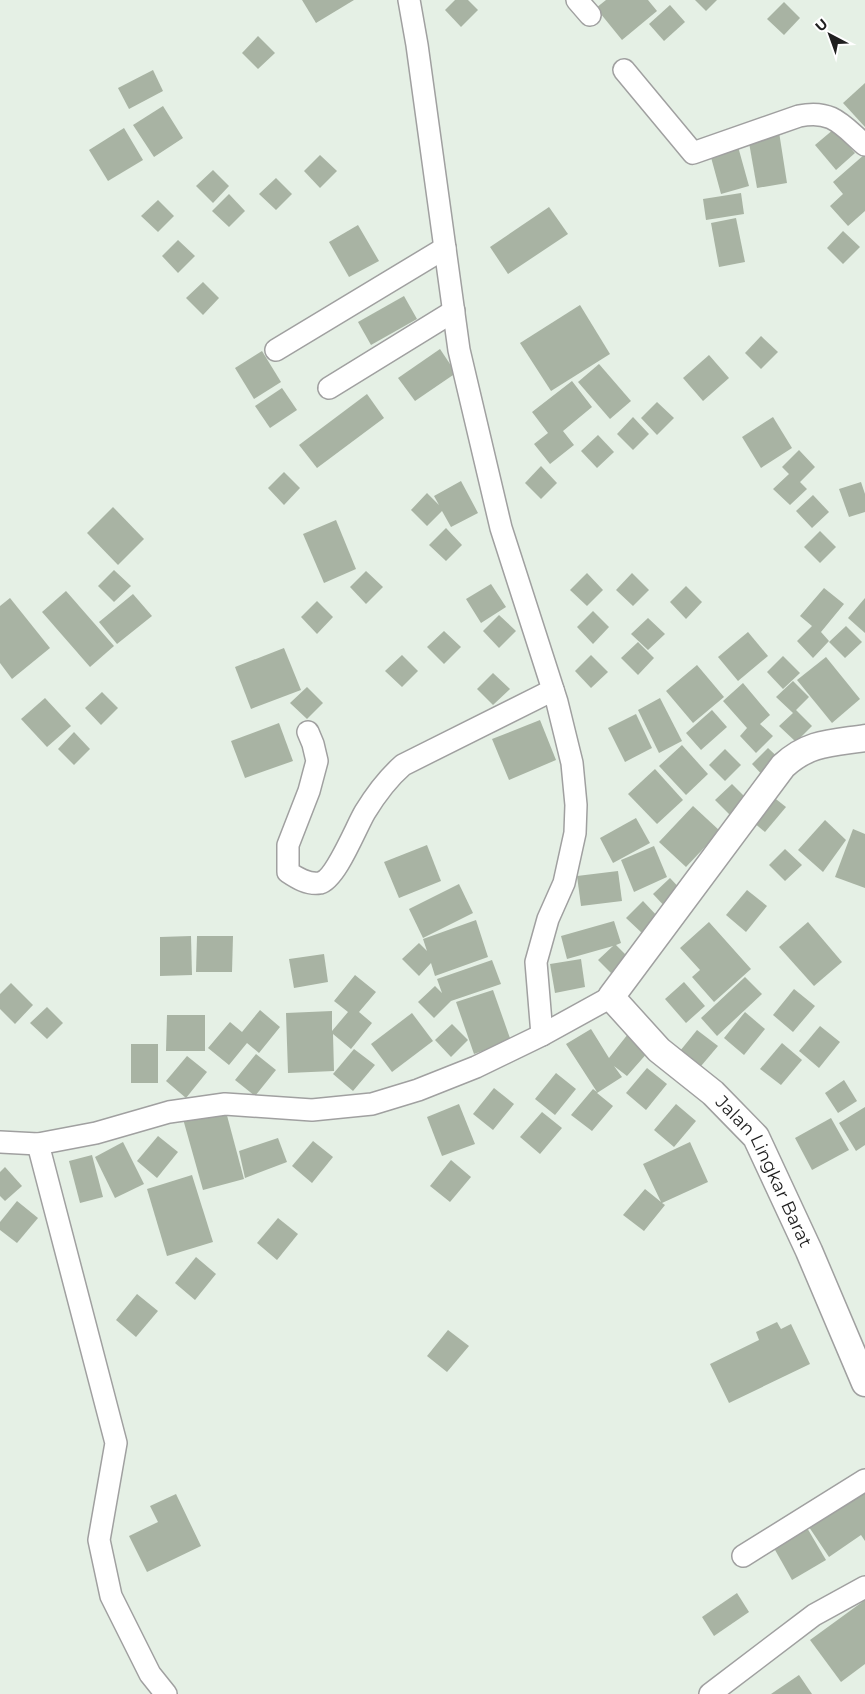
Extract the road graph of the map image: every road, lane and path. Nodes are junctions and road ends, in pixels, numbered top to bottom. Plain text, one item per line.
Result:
1 (409, 0) edge
2 (624, 70) dead end
3 (865, 145) edge
4 (445, 248) junction
5 (454, 311) junction
6 (276, 350) dead end
7 (328, 388) dead end
8 (553, 690) junction
9 (308, 732) dead end
10 (865, 738) edge
11 (611, 998) junction
12 (542, 1035) junction
13 (0, 1142) edge
14 (38, 1144) junction
15 (865, 1383) edge
16 (865, 1480) edge
17 (743, 1556) dead end
18 (865, 1587) edge
19 (166, 1694) edge
20 (710, 1694) edge

1 - 4 street
2 - 3 street
4 - 5 street
4 - 6 street
5 - 7 street
5 - 8 street
8 - 9 street
8 - 12 street
10 - 11 street
11 - 12 street
11 - 15 street, Jalan Lingkar Barat
12 - 14 street
13 - 14 street
14 - 19 street
16 - 17 street
18 - 20 street

